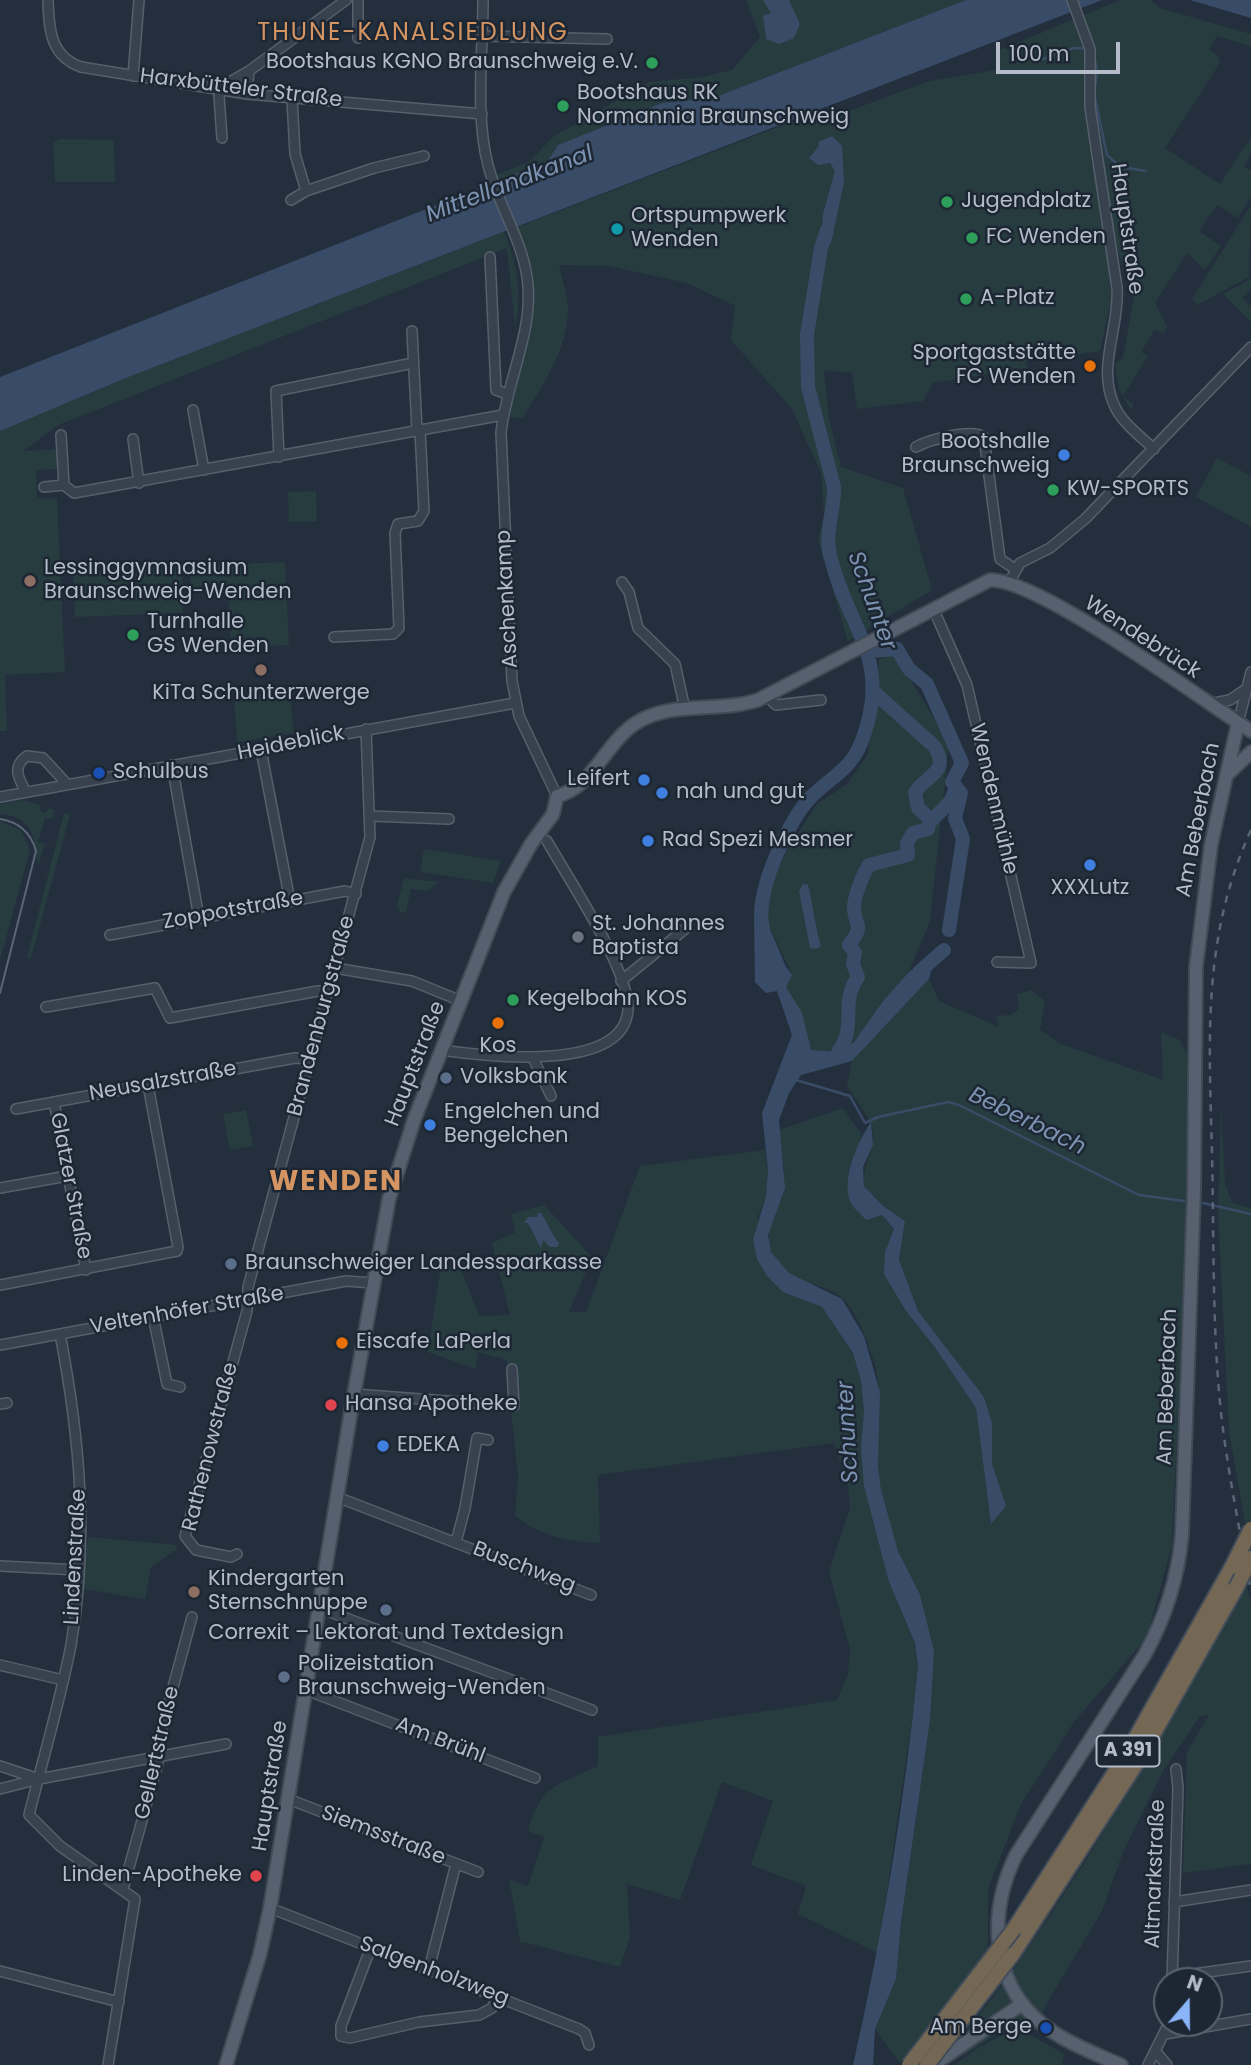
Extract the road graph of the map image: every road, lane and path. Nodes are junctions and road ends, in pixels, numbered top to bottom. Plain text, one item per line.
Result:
1 (48, 0) edge
2 (139, 0) edge
3 (358, 0) edge
4 (483, 0) edge
5 (1072, 0) edge
6 (341, 2) edge
7 (483, 36) junction
8 (358, 37) dead end
9 (607, 39) dead end
10 (249, 71) junction
11 (133, 76) junction
12 (219, 90) junction
13 (247, 94) junction
14 (292, 99) junction
15 (482, 114) junction
16 (222, 138) dead end
17 (424, 156) dead end
18 (306, 191) junction
19 (291, 200) dead end
20 (490, 257) dead end
21 (412, 331) dead end
22 (1251, 347) edge
23 (413, 363) junction
24 (507, 394) junction
25 (193, 410) dead end
26 (503, 415) junction
27 (419, 430) junction
28 (61, 435) dead end
29 (133, 439) dead end
30 (916, 447) dead end
31 (1154, 449) junction
32 (279, 457) junction
33 (204, 470) junction
34 (139, 482) junction
35 (64, 485) junction
36 (44, 487) dead end
37 (1015, 569) junction
38 (622, 582) dead end
39 (1009, 583) junction
40 (933, 608) junction
41 (334, 637) dead end
42 (1251, 672) edge
43 (1247, 687) junction
44 (767, 696) junction
45 (821, 700) dead end
46 (515, 703) junction
47 (1209, 704) junction
48 (685, 709) junction
49 (1238, 723) junction
50 (366, 729) junction
51 (1251, 731) edge
52 (261, 750) junction
53 (1251, 752) edge
54 (172, 765) junction
55 (1226, 778) junction
56 (67, 784) junction
57 (26, 792) junction
58 (556, 796) junction
59 (0, 797) edge
60 (371, 816) junction
61 (449, 818) dead end
62 (547, 841) dead end
63 (356, 894) junction
64 (290, 901) junction
65 (199, 918) junction
66 (685, 929) dead end
67 (110, 934) dead end
68 (997, 962) dead end
69 (335, 968) junction
70 (621, 981) junction
71 (328, 992) junction
72 (461, 1001) junction
73 (46, 1007) dead end
74 (441, 1050) junction
75 (533, 1058) junction
76 (310, 1059) junction
77 (148, 1084) junction
78 (551, 1096) dead end
79 (54, 1102) junction
80 (16, 1109) dead end
81 (67, 1176) junction
82 (0, 1188) edge
83 (86, 1270) junction
84 (373, 1283) junction
85 (0, 1285) edge
86 (247, 1300) junction
87 (153, 1317) junction
88 (60, 1334) junction
89 (0, 1345) edge
90 (512, 1369) dead end
91 (180, 1387) dead end
92 (354, 1394) junction
93 (488, 1440) dead end
94 (337, 1497) junction
95 (1251, 1529) edge
96 (456, 1542) junction
97 (237, 1554) dead end
98 (1251, 1558) edge
99 (0, 1566) edge
100 (79, 1570) junction
101 (592, 1595) dead end
102 (319, 1608) junction
103 (192, 1617) dead end
104 (0, 1665) edge
105 (63, 1680) junction
106 (306, 1690) junction
107 (592, 1710) dead end
108 (226, 1744) dead end
109 (156, 1756) junction
110 (0, 1766) edge
111 (1175, 1769) dead end
112 (535, 1778) dead end
113 (39, 1779) junction
114 (0, 1789) edge
115 (288, 1800) junction
116 (456, 1864) junction
117 (478, 1872) dead end
118 (123, 1889) junction
119 (1251, 1891) edge
120 (1174, 1902) junction
121 (270, 1908) junction
122 (370, 1947) junction
123 (1251, 1966) edge
124 (1172, 1967) edge
125 (429, 1969) junction
126 (1223, 1971) edge
127 (0, 1972) edge
128 (498, 1996) junction
129 (118, 2002) junction
130 (1022, 2004) junction
131 (1251, 2019) edge
132 (1223, 2024) edge
133 (1164, 2037) edge
134 (589, 2045) dead end
135 (1156, 2052) junction
136 (108, 2065) edge
137 (226, 2065) edge
138 (909, 2065) edge
139 (927, 2065) edge
140 (933, 2065) edge
141 (1121, 2065) edge
142 (1148, 2065) edge
143 (1167, 2065) edge

1 - 11 street, Harxbütteler Straße
2 - 11 street
3 - 8 street
4 - 7 street, Aschenkamp
5 - 31 street, Hauptstraße
6 - 10 street
7 - 9 street
7 - 15 street, Aschenkamp
10 - 12 street
10 - 13 street
11 - 12 street, Harxbütteler Straße
12 - 13 street, Harxbütteler Straße
12 - 16 street
13 - 14 street, Harxbütteler Straße
14 - 15 street, Harxbütteler Straße
14 - 18 street
15 - 24 street, Aschenkamp
17 - 18 street
18 - 19 street
20 - 24 street
21 - 23 street
22 - 31 street
23 - 27 street
23 - 32 street
24 - 26 street, Aschenkamp
25 - 33 street
26 - 27 street
26 - 46 street, Aschenkamp
27 - 32 street
27 - 41 street
28 - 35 street
29 - 34 street
30 - 37 street
31 - 37 street
32 - 33 street
33 - 34 street
34 - 35 street
35 - 36 street
37 - 39 street
38 - 48 street
39 - 40 main road
39 - 47 main road, Wendebrück
40 - 44 main road
40 - 68 street, Wendenmühle
42 - 43 street
43 - 47 street
43 - 49 street
44 - 45 street
44 - 48 main road
46 - 50 street, Heideblick
46 - 58 street, Aschenkamp
47 - 49 main road, Wendebrück
48 - 58 main road
49 - 51 main road, Wendebrück
49 - 55 main road, Am Beberbach
50 - 52 street, Heideblick
50 - 60 street, Brandenburgstraße
52 - 54 street, Heideblick
52 - 64 street
53 - 55 main road
54 - 56 street, Heideblick
54 - 65 street
55 - 130 main road, Am Beberbach
56 - 57 street, Heideblick
56 - 57 street
57 - 59 street, Heideblick
58 - 72 main road, Hauptstraße
60 - 61 street
60 - 63 street, Brandenburgstraße
62 - 70 street
63 - 64 street, Zoppotstraße
63 - 69 street, Brandenburgstraße
64 - 65 street, Zoppotstraße
65 - 67 street, Zoppotstraße
66 - 70 street
69 - 71 street, Brandenburgstraße
69 - 72 street
70 - 75 street
71 - 73 street
71 - 76 street, Brandenburgstraße
72 - 74 main road, Hauptstraße
74 - 75 street
74 - 84 main road, Hauptstraße
75 - 78 street
76 - 77 street, Neusalzstraße
76 - 86 street, Brandenburgstraße
77 - 79 street, Neusalzstraße
77 - 83 street
79 - 80 street, Neusalzstraße
79 - 81 street, Glatzer Straße
81 - 82 street
81 - 83 street, Glatzer Straße
83 - 85 street
84 - 86 street, Veltenhöfer Straße
84 - 92 main road, Hauptstraße
86 - 87 street, Veltenhöfer Straße
86 - 97 street, Rathenowstraße
87 - 88 street, Veltenhöfer Straße
87 - 91 street
88 - 89 street, Veltenhöfer Straße
88 - 100 street, Lindenstraße
90 - 92 street
92 - 94 main road, Hauptstraße
93 - 96 street, Buschweg
94 - 96 street, Buschweg
94 - 102 main road, Hauptstraße
95 - 138 highway, A 391, bridge
96 - 101 street, Buschweg
98 - 139 highway, A 391, bridge
99 - 100 street
100 - 105 street, Lindenstraße
102 - 106 main road, Hauptstraße
102 - 107 street
103 - 109 street, Gellertstraße
104 - 105 street
105 - 113 street, Lindenstraße
106 - 112 street, Am Brühl
106 - 115 main road, Hauptstraße
108 - 109 street
109 - 113 street
109 - 118 street, Gellertstraße
110 - 113 street
111 - 120 street, Altmarkstraße
113 - 114 street
113 - 118 street, Lindenstraße
115 - 116 street, Siemsstraße
115 - 121 main road, Hauptstraße
116 - 117 street, Siemsstraße
116 - 125 street
118 - 129 street
119 - 120 street
120 - 124 street, Altmarkstraße
121 - 122 street, Salgenholzweg
121 - 137 main road, Hauptstraße
122 - 125 street, Salgenholzweg
122 - 128 street
123 - 126 street
125 - 128 street, Salgenholzweg
127 - 129 street
128 - 134 street, Salgenholzweg
129 - 136 street
130 - 140 main road
130 - 141 main road
131 - 132 street
133 - 135 street
135 - 142 street
135 - 143 street

